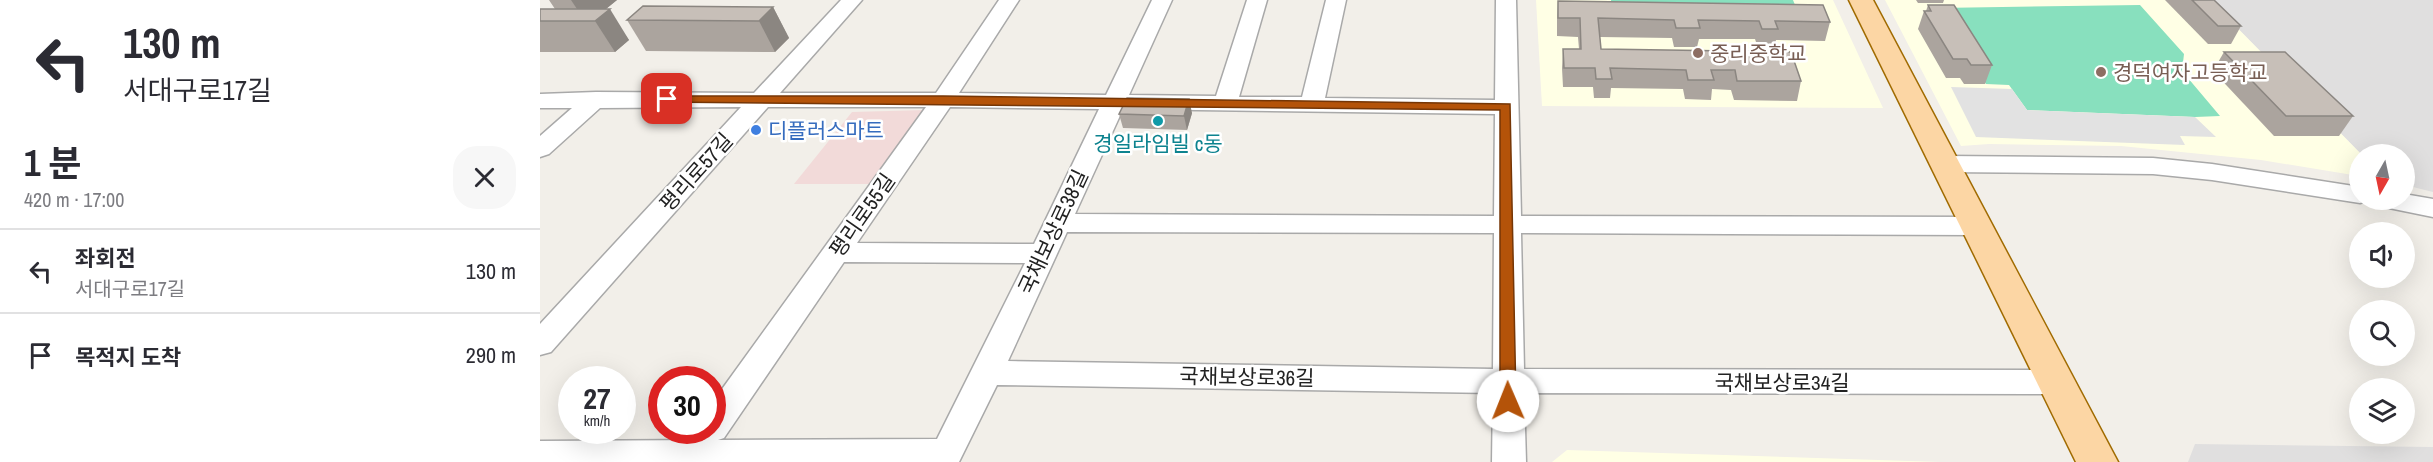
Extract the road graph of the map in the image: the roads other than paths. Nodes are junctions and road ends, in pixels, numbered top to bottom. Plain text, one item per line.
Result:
1 (852, 0) edge
2 (1010, 0) edge
3 (1162, 0) edge
4 (1257, 0) edge
5 (1336, 0) edge
6 (1506, 0) edge
7 (1861, 0) edge
8 (596, 99) junction
9 (761, 100) junction
10 (943, 100) junction
11 (540, 101) edge
12 (1114, 102) junction
13 (1226, 103) junction
14 (1312, 104) junction
15 (1506, 107) junction
16 (540, 149) edge
17 (1945, 164) junction
18 (2349, 193) edge
19 (2415, 205) edge
20 (2433, 208) edge
21 (1057, 223) junction
22 (1506, 225) junction
23 (1977, 226) junction
24 (837, 252) junction
25 (1043, 254) junction
26 (540, 344) edge
27 (987, 373) junction
28 (1508, 381) junction
29 (2056, 382) junction
30 (726, 410) edge
31 (702, 444) edge
32 (540, 455) edge
33 (944, 458) edge
34 (1509, 462) edge
35 (2097, 462) edge

1 - 9 street, 평리로57길
2 - 10 street, 평리로55길
3 - 12 street, 국채보상로38길
4 - 13 street
5 - 14 street
6 - 15 street
7 - 17 main road
8 - 9 street
8 - 11 street
8 - 16 street
9 - 10 street
9 - 26 street, 평리로57길
10 - 12 street
10 - 24 street, 평리로55길
12 - 13 street
12 - 21 street, 국채보상로38길
13 - 14 street
14 - 15 street
15 - 22 street
17 - 18 street
17 - 23 main road
19 - 20 street
21 - 22 street
21 - 25 street, 국채보상로38길
22 - 23 street
22 - 28 street
23 - 29 main road
24 - 25 street
24 - 30 street, 평리로55길
25 - 27 street, 국채보상로38길
27 - 28 street, 국채보상로36길
27 - 33 street, 국채보상로38길
28 - 29 street, 국채보상로34길
28 - 34 street
29 - 35 main road
31 - 32 street
31 - 33 street

